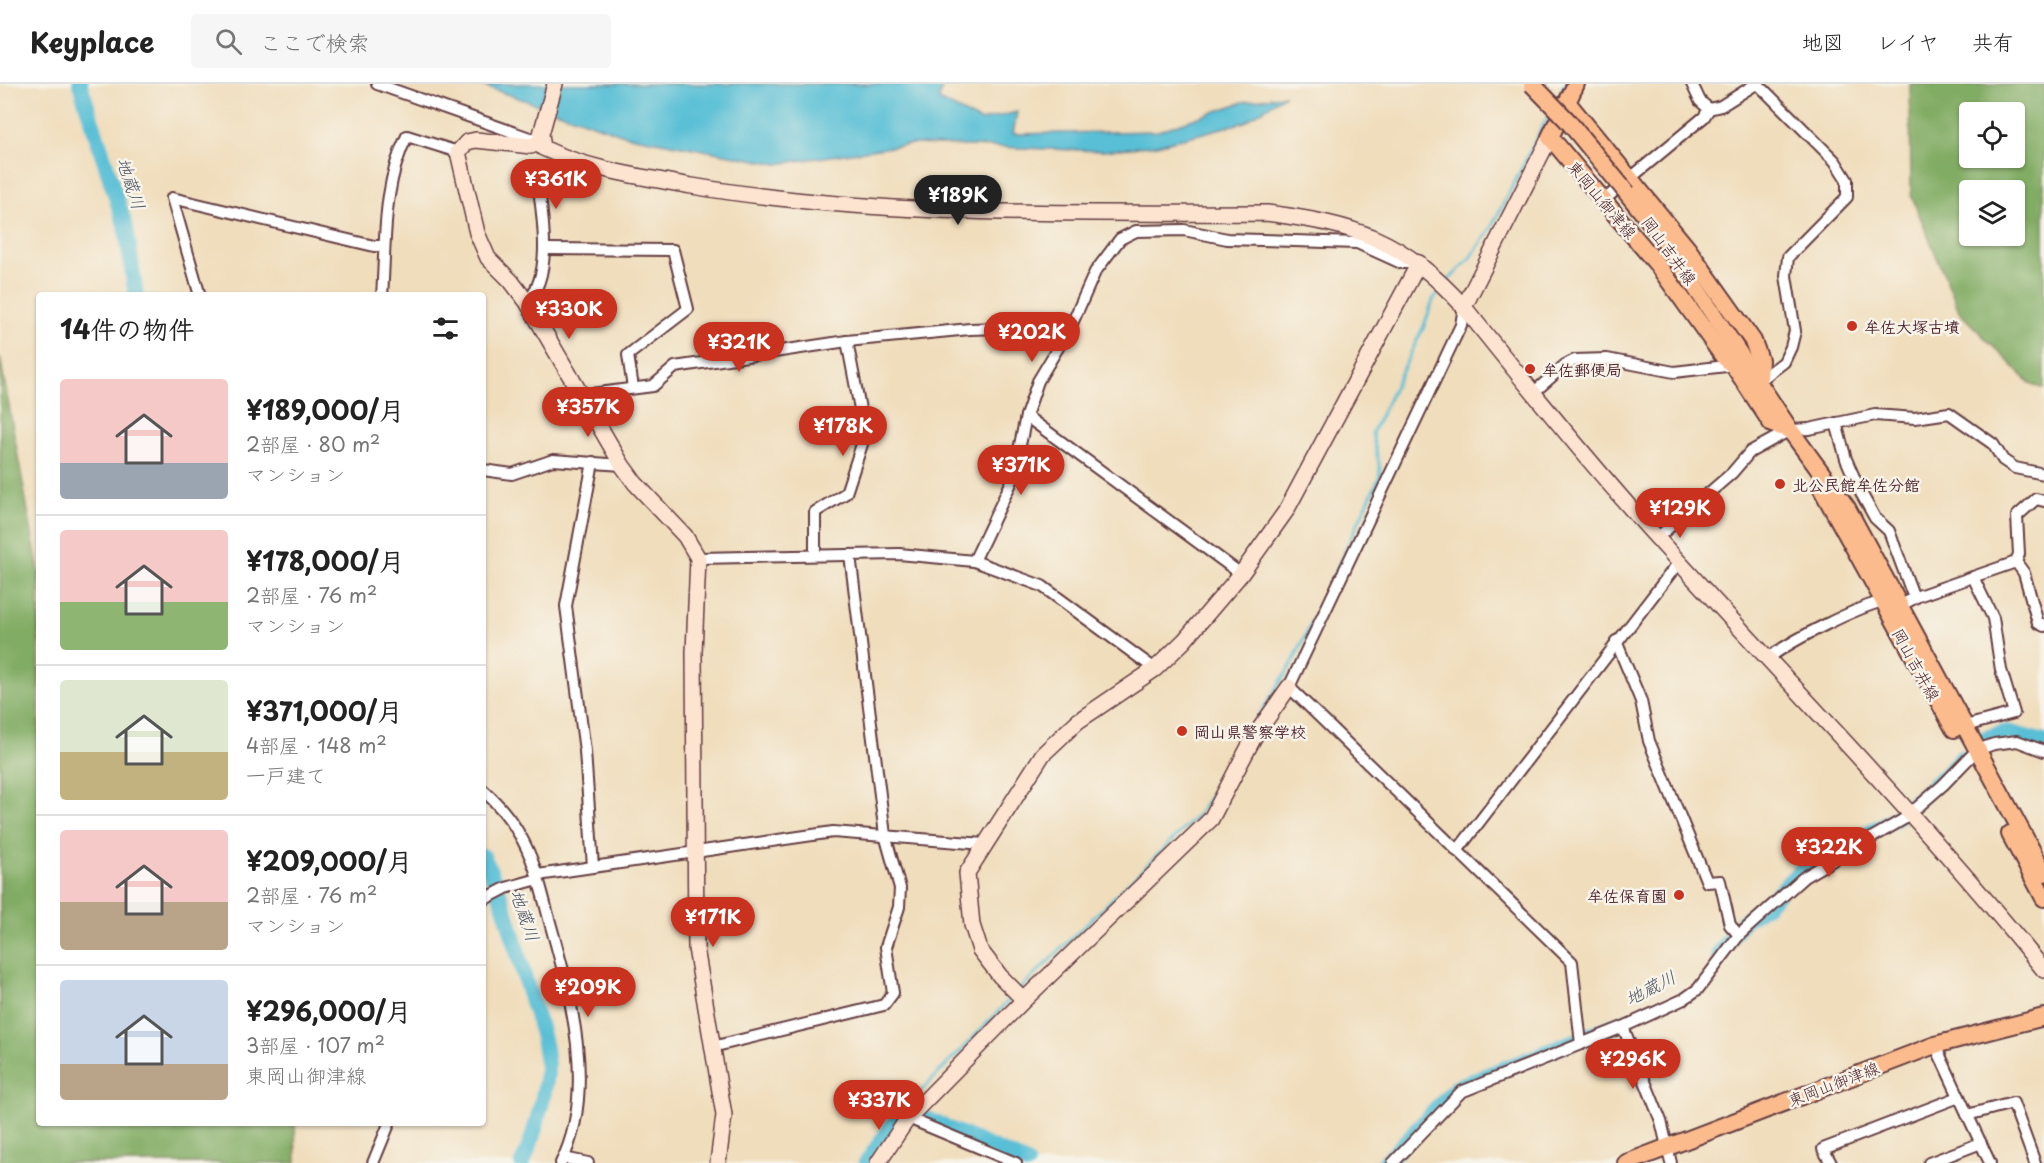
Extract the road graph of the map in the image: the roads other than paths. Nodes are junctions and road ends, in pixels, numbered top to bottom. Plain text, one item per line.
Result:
1 (377, 84) edge
2 (555, 84) edge
3 (1532, 84) edge
4 (1576, 84) edge
5 (1692, 84) edge
6 (1757, 84) edge
7 (1567, 102) junction
8 (1709, 109) junction
9 (1550, 137) junction
10 (541, 138) junction
11 (458, 152) junction
12 (537, 173) dead end
13 (1628, 185) junction
14 (1604, 200) junction
15 (384, 246) junction
16 (546, 249) junction
17 (1419, 263) junction
18 (199, 292) edge
19 (382, 292) edge
20 (527, 302) junction
21 (1460, 303) junction
22 (1071, 326) junction
23 (847, 341) junction
24 (1739, 362) junction
25 (1759, 381) junction
26 (633, 388) junction
27 (1533, 393) junction
28 (583, 395) junction
29 (1026, 416) junction
30 (1836, 423) junction
31 (1790, 430) junction
32 (593, 462) junction
33 (622, 465) junction
34 (486, 470) edge
35 (2044, 474) edge
36 (2044, 501) edge
37 (1657, 538) junction
38 (815, 555) junction
39 (850, 555) junction
40 (698, 558) junction
41 (974, 561) junction
42 (1678, 562) junction
43 (2016, 562) junction
44 (1241, 574) junction
45 (1973, 577) junction
46 (1896, 603) junction
47 (2044, 626) edge
48 (1616, 641) junction
49 (1767, 659) junction
50 (1155, 669) junction
51 (1288, 687) junction
52 (1965, 726) junction
53 (2044, 751) edge
54 (1974, 754) junction
55 (486, 793) edge
56 (1905, 809) junction
57 (885, 835) junction
58 (984, 844) junction
59 (693, 851) junction
60 (1457, 851) junction
61 (593, 867) junction
62 (2044, 873) edge
63 (538, 877) junction
64 (486, 898) edge
65 (2044, 898) edge
66 (1739, 935) junction
67 (2044, 970) edge
68 (1024, 1000) junction
69 (2044, 1017) edge
70 (1623, 1027) junction
71 (1581, 1044) junction
72 (1935, 1045) junction
73 (712, 1047) junction
74 (1959, 1097) junction
75 (1967, 1115) junction
76 (908, 1118) junction
77 (388, 1126) edge
78 (1981, 1143) junction
79 (1669, 1155) edge
80 (563, 1160) edge
81 (373, 1163) edge
82 (588, 1163) edge
83 (718, 1163) edge
84 (878, 1163) edge
85 (1016, 1163) edge
86 (1392, 1163) edge
87 (1626, 1163) edge
88 (1831, 1163) edge
89 (1929, 1163) edge
90 (1990, 1163) edge
91 (2035, 1163) edge

1 - 10 street
2 - 10 street
3 - 13 main road, 岡山吉井線, bridge
4 - 7 main road
5 - 8 street
6 - 8 street
6 - 25 street
7 - 9 main road
7 - 13 main road, 東岡山御津線
8 - 13 street
9 - 14 main road, 東岡山御津線
9 - 21 street
10 - 11 street
10 - 17 street
11 - 15 street
11 - 20 street
12 - 16 street
13 - 14 street
13 - 24 main road, 岡山吉井線
13 - 25 main road, 東岡山御津線
14 - 24 main road, 東岡山御津線
15 - 18 street
15 - 19 street
16 - 20 street
16 - 26 street
17 - 21 street
17 - 22 street
17 - 44 street
20 - 28 street
21 - 27 street
21 - 51 street
22 - 23 street
22 - 29 street
23 - 26 street
23 - 38 street
24 - 25 main road, 岡山吉井線
24 - 27 street
24 - 31 main road, 東岡山御津線
25 - 31 main road, 岡山吉井線
26 - 28 street
27 - 37 street
28 - 33 street
29 - 41 street
29 - 44 street
30 - 31 street
30 - 35 street
30 - 46 street
31 - 37 street
31 - 46 main road, 岡山吉井線
32 - 33 street
32 - 34 street
32 - 61 street
33 - 40 street
36 - 43 street
37 - 42 street
38 - 39 street
38 - 40 street
39 - 41 street
39 - 57 street
40 - 59 street
41 - 50 street
42 - 48 street
42 - 49 street
43 - 45 street
43 - 47 street
44 - 50 street
45 - 46 street
45 - 52 street
46 - 49 street
46 - 52 main road, 岡山吉井線
46 - 54 main road, 岡山吉井線
48 - 60 street
48 - 66 street
49 - 56 street
50 - 58 street
51 - 60 street
51 - 68 street
52 - 54 main road, 岡山吉井線
53 - 54 street
54 - 56 street
54 - 62 main road, 岡山吉井線
54 - 65 main road, 岡山吉井線
55 - 63 street
56 - 66 street
56 - 67 street
57 - 58 street
57 - 59 street
57 - 73 street
58 - 68 street
59 - 61 street
59 - 73 street
60 - 71 street
61 - 63 street
63 - 64 street
63 - 80 street
66 - 70 street
68 - 76 street
69 - 72 main road, 東岡山御津線
70 - 71 street
70 - 79 street
71 - 86 street
72 - 74 street
72 - 79 main road, 東岡山御津線
73 - 83 street
74 - 75 street
74 - 88 street
75 - 78 street
75 - 91 street
76 - 84 street
76 - 85 street
77 - 81 street
78 - 89 street
78 - 90 street
79 - 87 main road, 東岡山御津線
80 - 82 street

